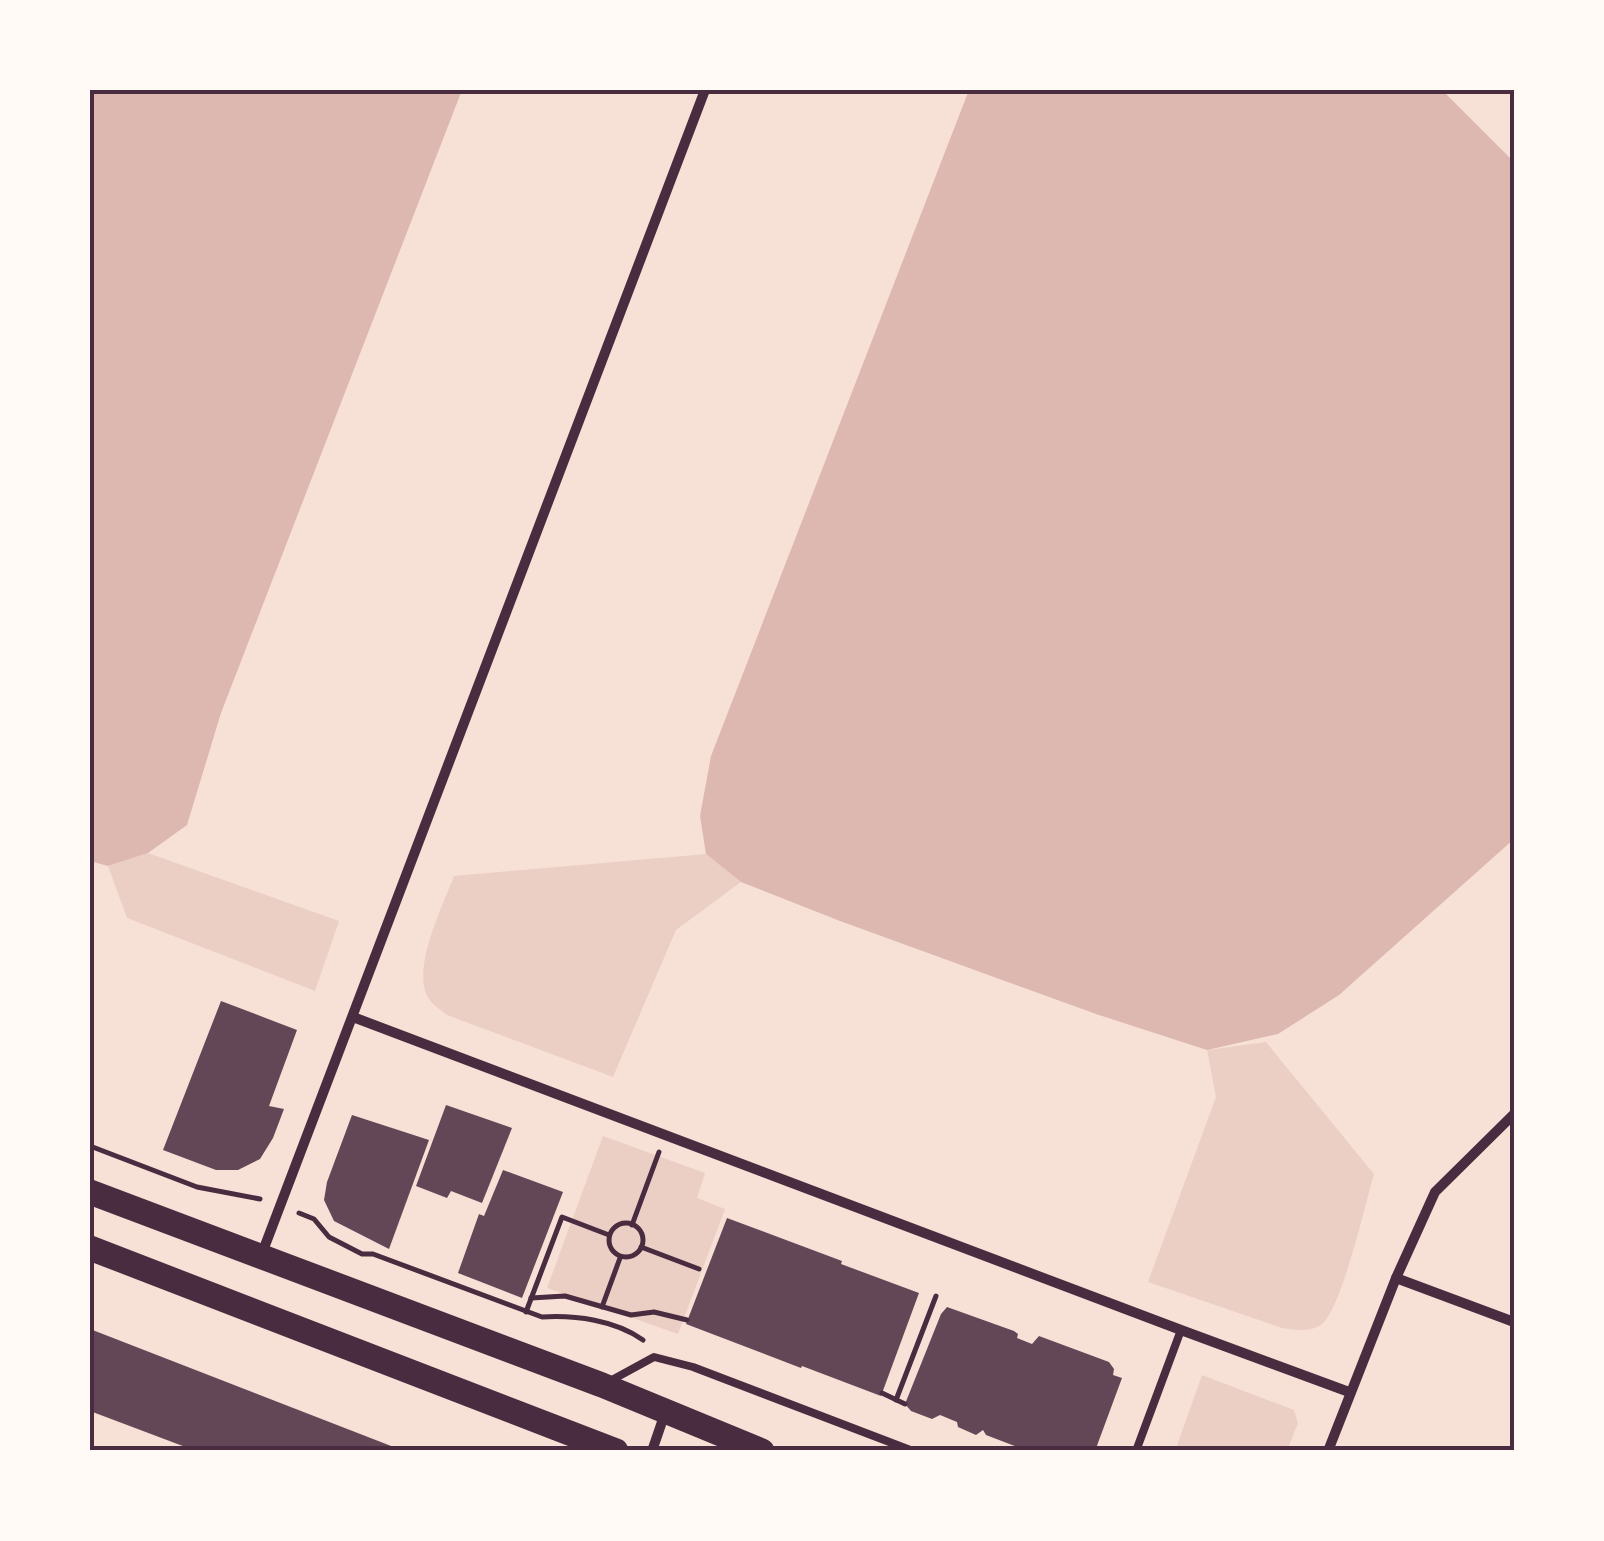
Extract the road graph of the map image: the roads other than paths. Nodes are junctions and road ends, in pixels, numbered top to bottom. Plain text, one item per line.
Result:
1 (705, 90) edge
2 (353, 1016) junction
3 (1514, 1114) edge
4 (90, 1192) edge
5 (90, 1248) edge
6 (260, 1258) junction
7 (1396, 1278) junction
8 (1514, 1322) edge
9 (1180, 1330) junction
10 (602, 1385) junction
11 (1349, 1392) junction
12 (665, 1412) junction
13 (616, 1451) edge
14 (652, 1451) edge
15 (762, 1451) edge
16 (913, 1451) edge
17 (1136, 1451) edge
18 (1328, 1451) edge

1 - 2 street
2 - 6 street
2 - 9 street
3 - 7 street
4 - 6 main road
5 - 13 main road
6 - 10 main road
7 - 8 street
7 - 11 street
9 - 11 street
9 - 17 lane
10 - 12 main road
10 - 16 lane
11 - 18 street
12 - 14 street
12 - 15 main road

